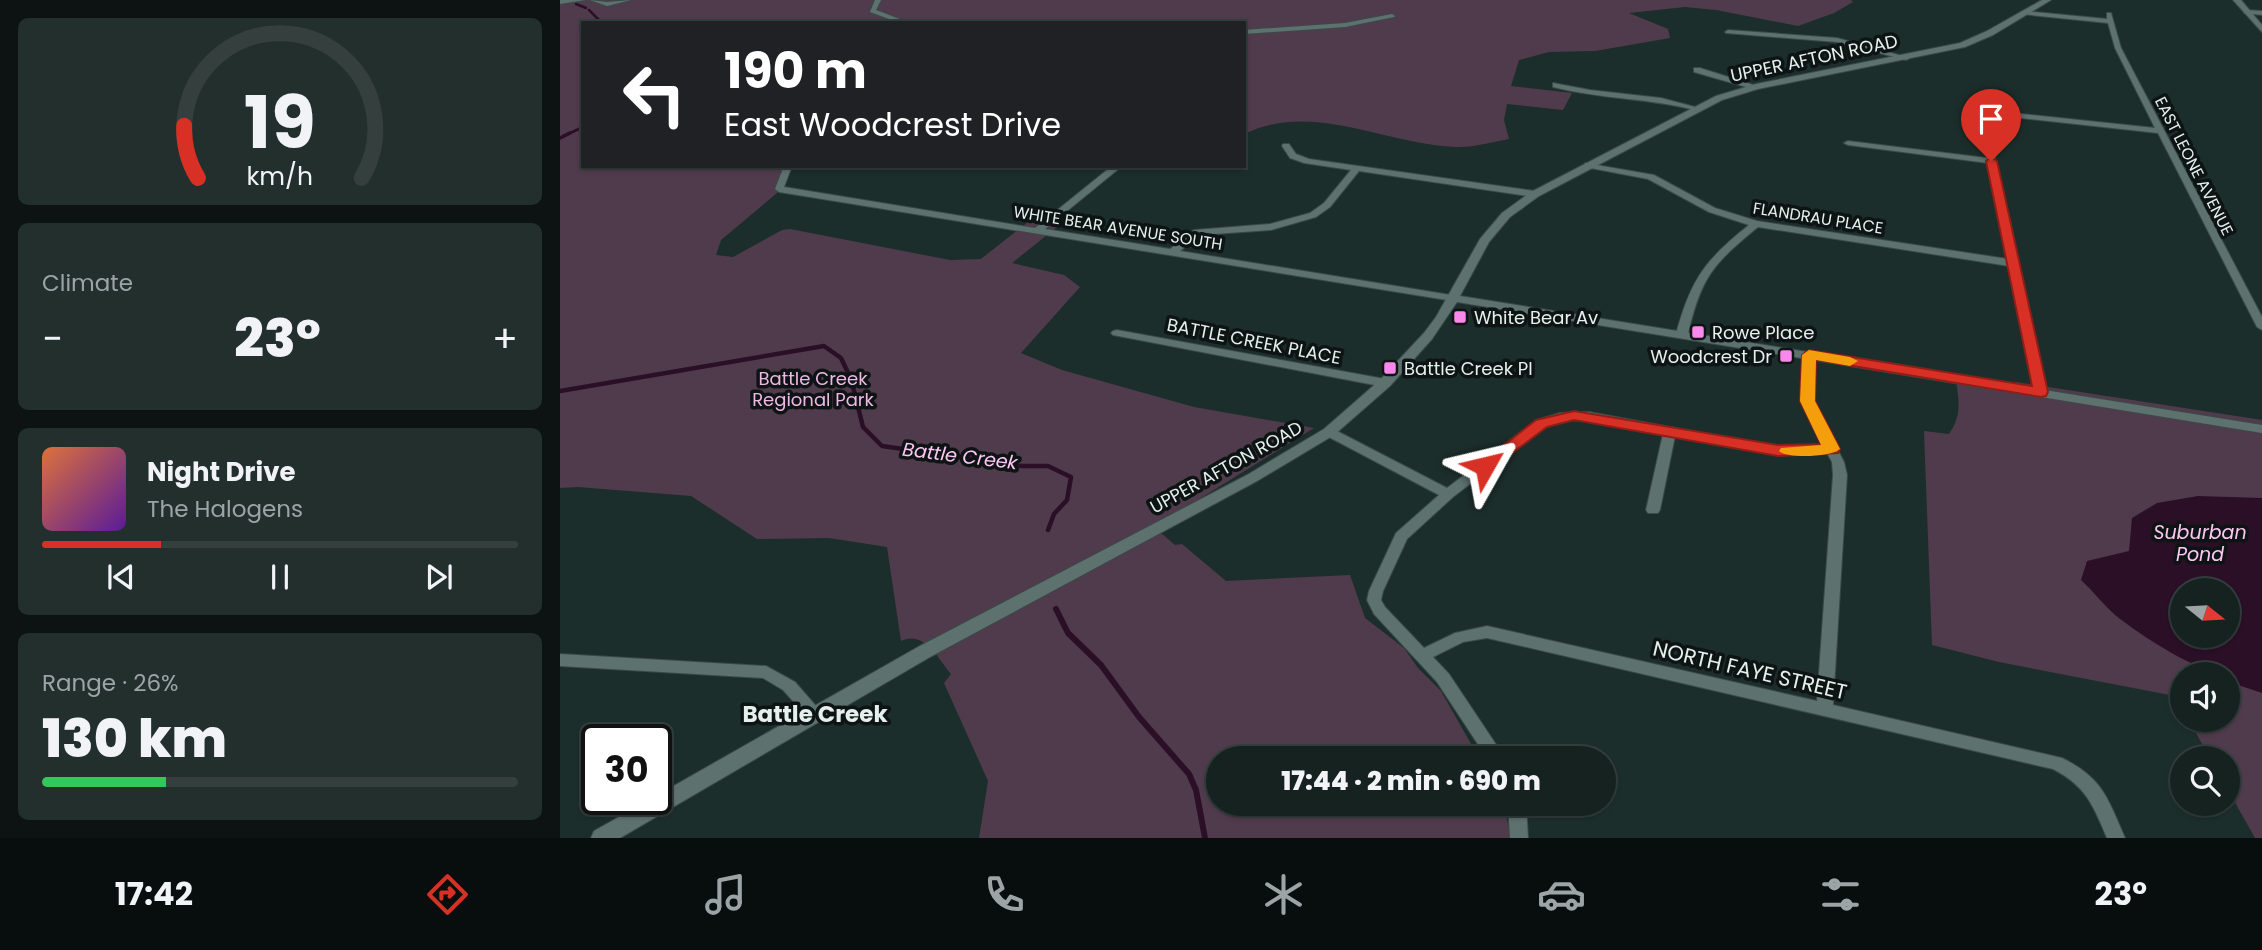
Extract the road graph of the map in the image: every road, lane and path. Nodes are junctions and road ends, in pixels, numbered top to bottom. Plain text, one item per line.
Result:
1 (582, 0) edge
2 (593, 0) edge
3 (628, 0) edge
4 (878, 0) edge
5 (2047, 0) edge
6 (2237, 0) edge
7 (560, 2) edge
8 (2246, 12) junction
9 (2023, 13) junction
10 (2262, 13) edge
11 (1392, 16) dead end
12 (2110, 18) joint
13 (901, 21) edge
14 (2262, 30) edge
15 (1246, 32) edge
16 (1728, 32) dead end
17 (1906, 58) junction
18 (1697, 70) dead end
19 (1556, 85) dead end
20 (1756, 87) junction
21 (1695, 108) junction
22 (2160, 131) junction
23 (1848, 144) dead end
24 (1286, 146) dead end
25 (1991, 161) junction
26 (1588, 165) junction
27 (1358, 167) junction
28 (787, 168) edge
29 (1116, 168) edge
30 (1535, 194) junction
31 (1756, 224) junction
32 (1037, 231) junction
33 (1173, 252) junction
34 (2012, 262) junction
35 (1452, 298) junction
36 (2262, 327) edge
37 (1117, 333) dead end
38 (1682, 334) junction
39 (1809, 355) junction
40 (1385, 383) junction
41 (2041, 392) junction
42 (2262, 429) edge
43 (1670, 431) junction
44 (1329, 432) junction
45 (1832, 449) junction
46 (1448, 494) junction
47 (1653, 510) dead end
48 (1423, 655) junction
49 (560, 660) edge
50 (1825, 710) junction
51 (815, 714) junction
52 (1489, 746) edge
53 (1518, 816) edge
54 (601, 838) edge
55 (1519, 838) edge
56 (2116, 838) edge

1 - 7 street
2 - 3 street
4 - 13 street
5 - 9 street, UPPER AFTON ROAD
6 - 8 street
8 - 10 street
8 - 14 street
9 - 12 street
9 - 17 street, UPPER AFTON ROAD
11 - 15 street
12 - 22 street, EAST LEONE AVENUE
16 - 17 street
17 - 20 street, UPPER AFTON ROAD
18 - 20 street
19 - 21 street
20 - 21 street, UPPER AFTON ROAD
21 - 26 street, UPPER AFTON ROAD
22 - 25 street
22 - 36 street, EAST LEONE AVENUE
23 - 25 street
24 - 27 street
25 - 34 street
26 - 30 street, UPPER AFTON ROAD
26 - 31 street, FLANDRAU PLACE
27 - 30 street
27 - 33 street
28 - 32 street, WHITE BEAR AVENUE SOUTH
29 - 32 street
30 - 35 street, UPPER AFTON ROAD
31 - 34 street, FLANDRAU PLACE
31 - 38 street
32 - 33 street, WHITE BEAR AVENUE SOUTH
33 - 35 street, WHITE BEAR AVENUE SOUTH
34 - 41 street
35 - 38 street
35 - 40 street, UPPER AFTON ROAD
37 - 40 street, BATTLE CREEK PLACE
38 - 39 street
39 - 41 street
39 - 45 street
40 - 44 street, UPPER AFTON ROAD
41 - 42 street
43 - 45 street
43 - 46 street
43 - 47 street
44 - 46 street
44 - 51 street, UPPER AFTON ROAD
45 - 50 street
46 - 48 street
48 - 50 street, NORTH FAYE STREET
48 - 52 street
49 - 51 street
50 - 56 street, NORTH FAYE STREET
51 - 54 street, UPPER AFTON ROAD
53 - 55 street

